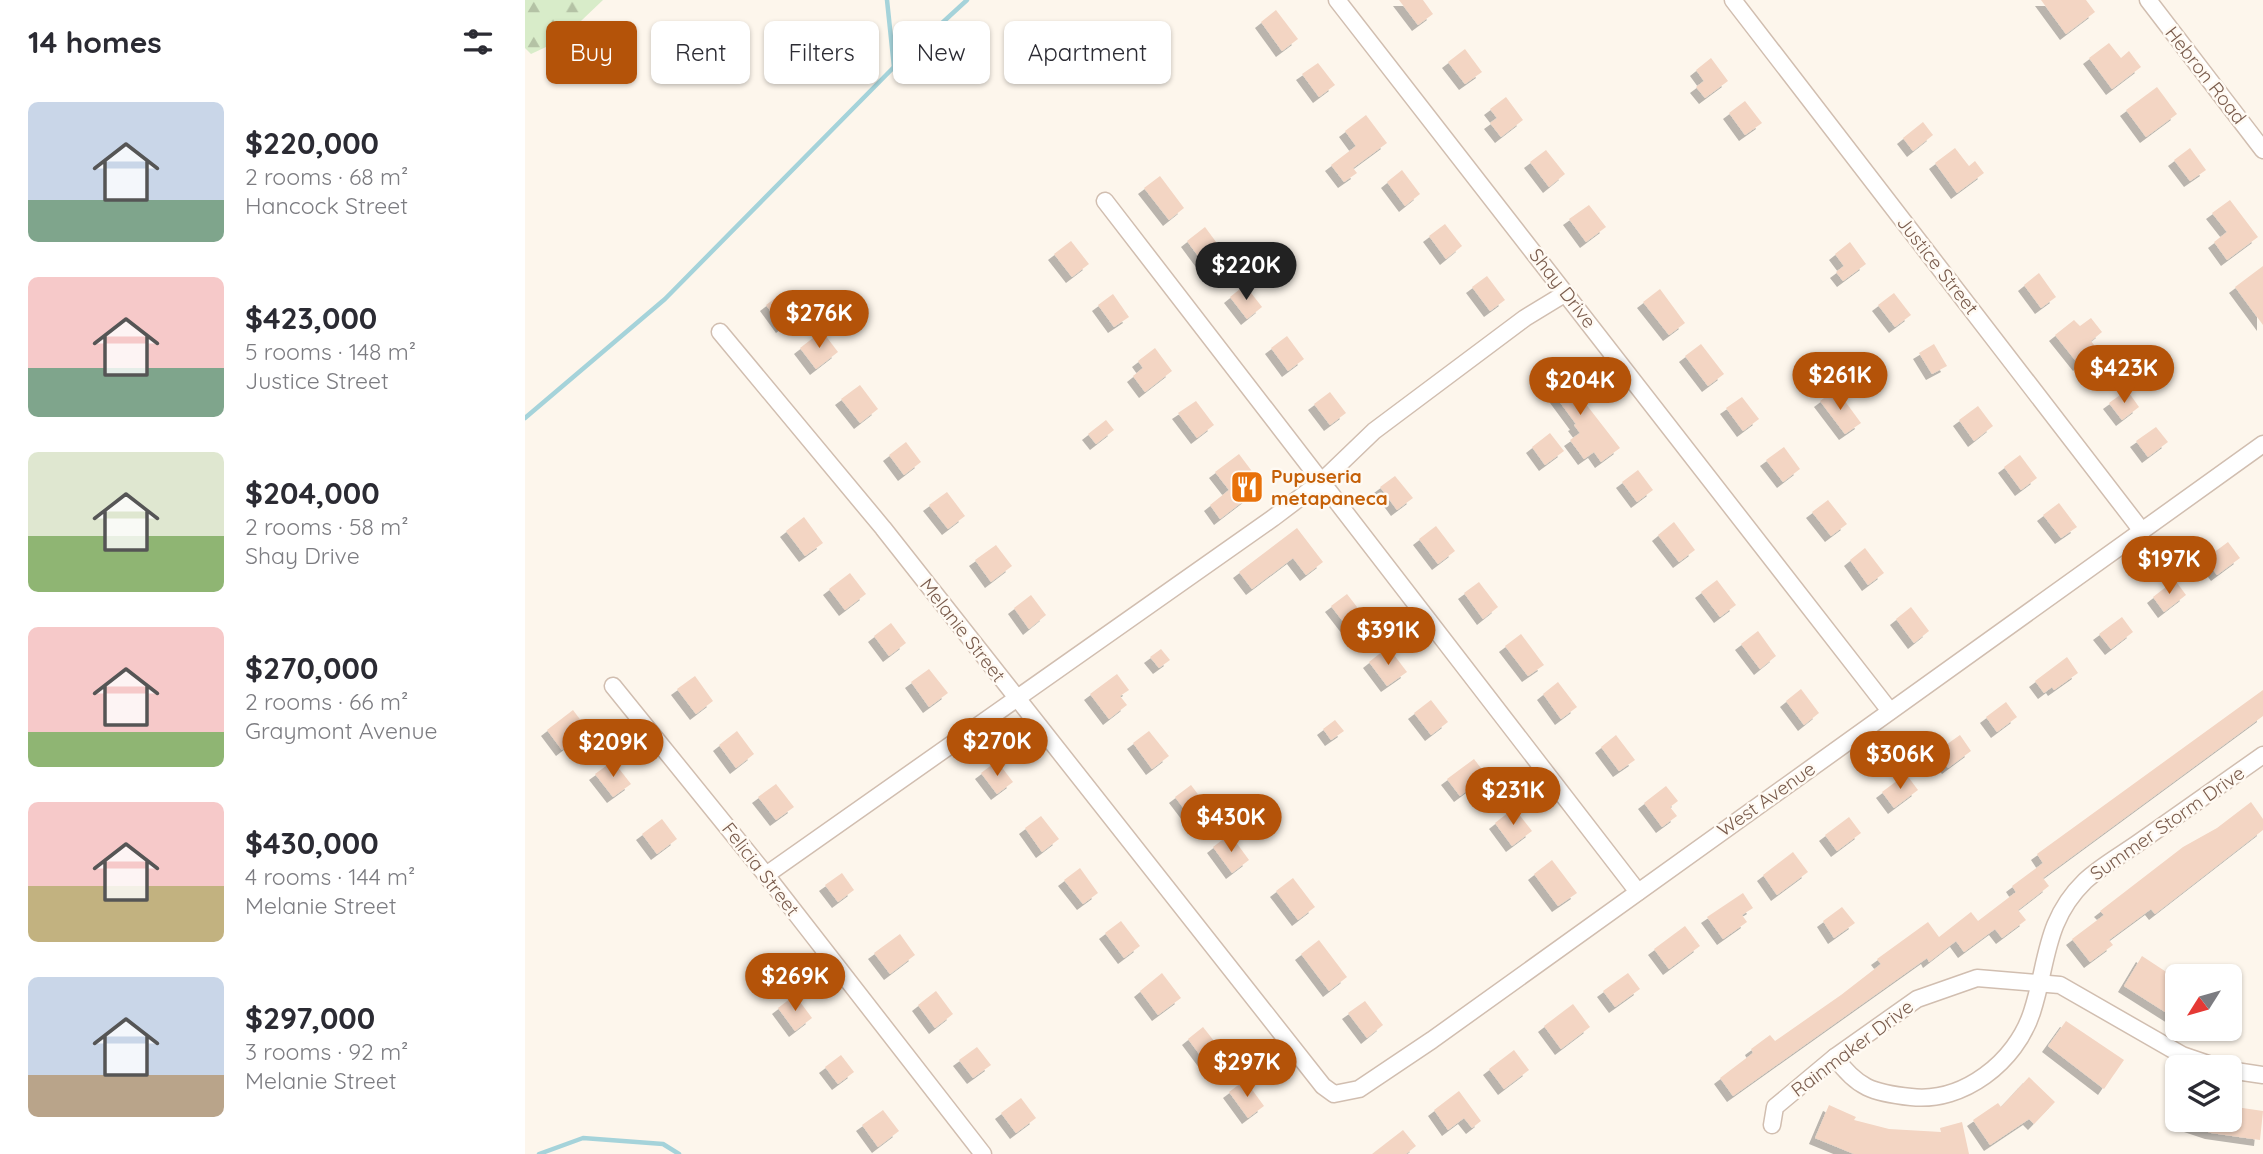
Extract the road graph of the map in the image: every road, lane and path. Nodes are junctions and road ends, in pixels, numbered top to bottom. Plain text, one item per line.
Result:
1 (1337, 0) edge
2 (1733, 0) edge
3 (2148, 0) edge
4 (2263, 150) edge
5 (1105, 201) dead end
6 (1566, 293) junction
7 (720, 332) dead end
8 (2263, 444) edge
9 (1322, 481) junction
10 (2142, 531) junction
11 (613, 686) dead end
12 (1016, 697) junction
13 (1891, 711) junction
14 (2263, 755) edge
15 (766, 875) junction
16 (1638, 892) junction
17 (2038, 984) junction
18 (2182, 1055) edge
19 (1835, 1057) junction
20 (2242, 1072) edge
21 (2263, 1075) edge
22 (1334, 1094) joint
23 (1772, 1125) dead end
24 (983, 1154) edge

1 - 6 street, Shay Drive
2 - 10 street, Justice Street
3 - 4 street, Hebron Road
5 - 9 street
6 - 9 street
6 - 13 street, Shay Drive
7 - 12 street, Melanie Street
8 - 10 street, West Avenue
9 - 12 street
9 - 16 street
10 - 13 street, West Avenue
11 - 15 street, Felicia Street
12 - 15 street
12 - 22 street, Melanie Street
13 - 16 street, West Avenue
14 - 17 street, Summer Storm Drive
15 - 24 street, Felicia Street
16 - 22 street, West Avenue
17 - 18 street, Rainmaker Drive
17 - 19 street, Rainmaker Drive
17 - 19 street, Summer Storm Drive
19 - 23 street, Rainmaker Drive
20 - 21 street

